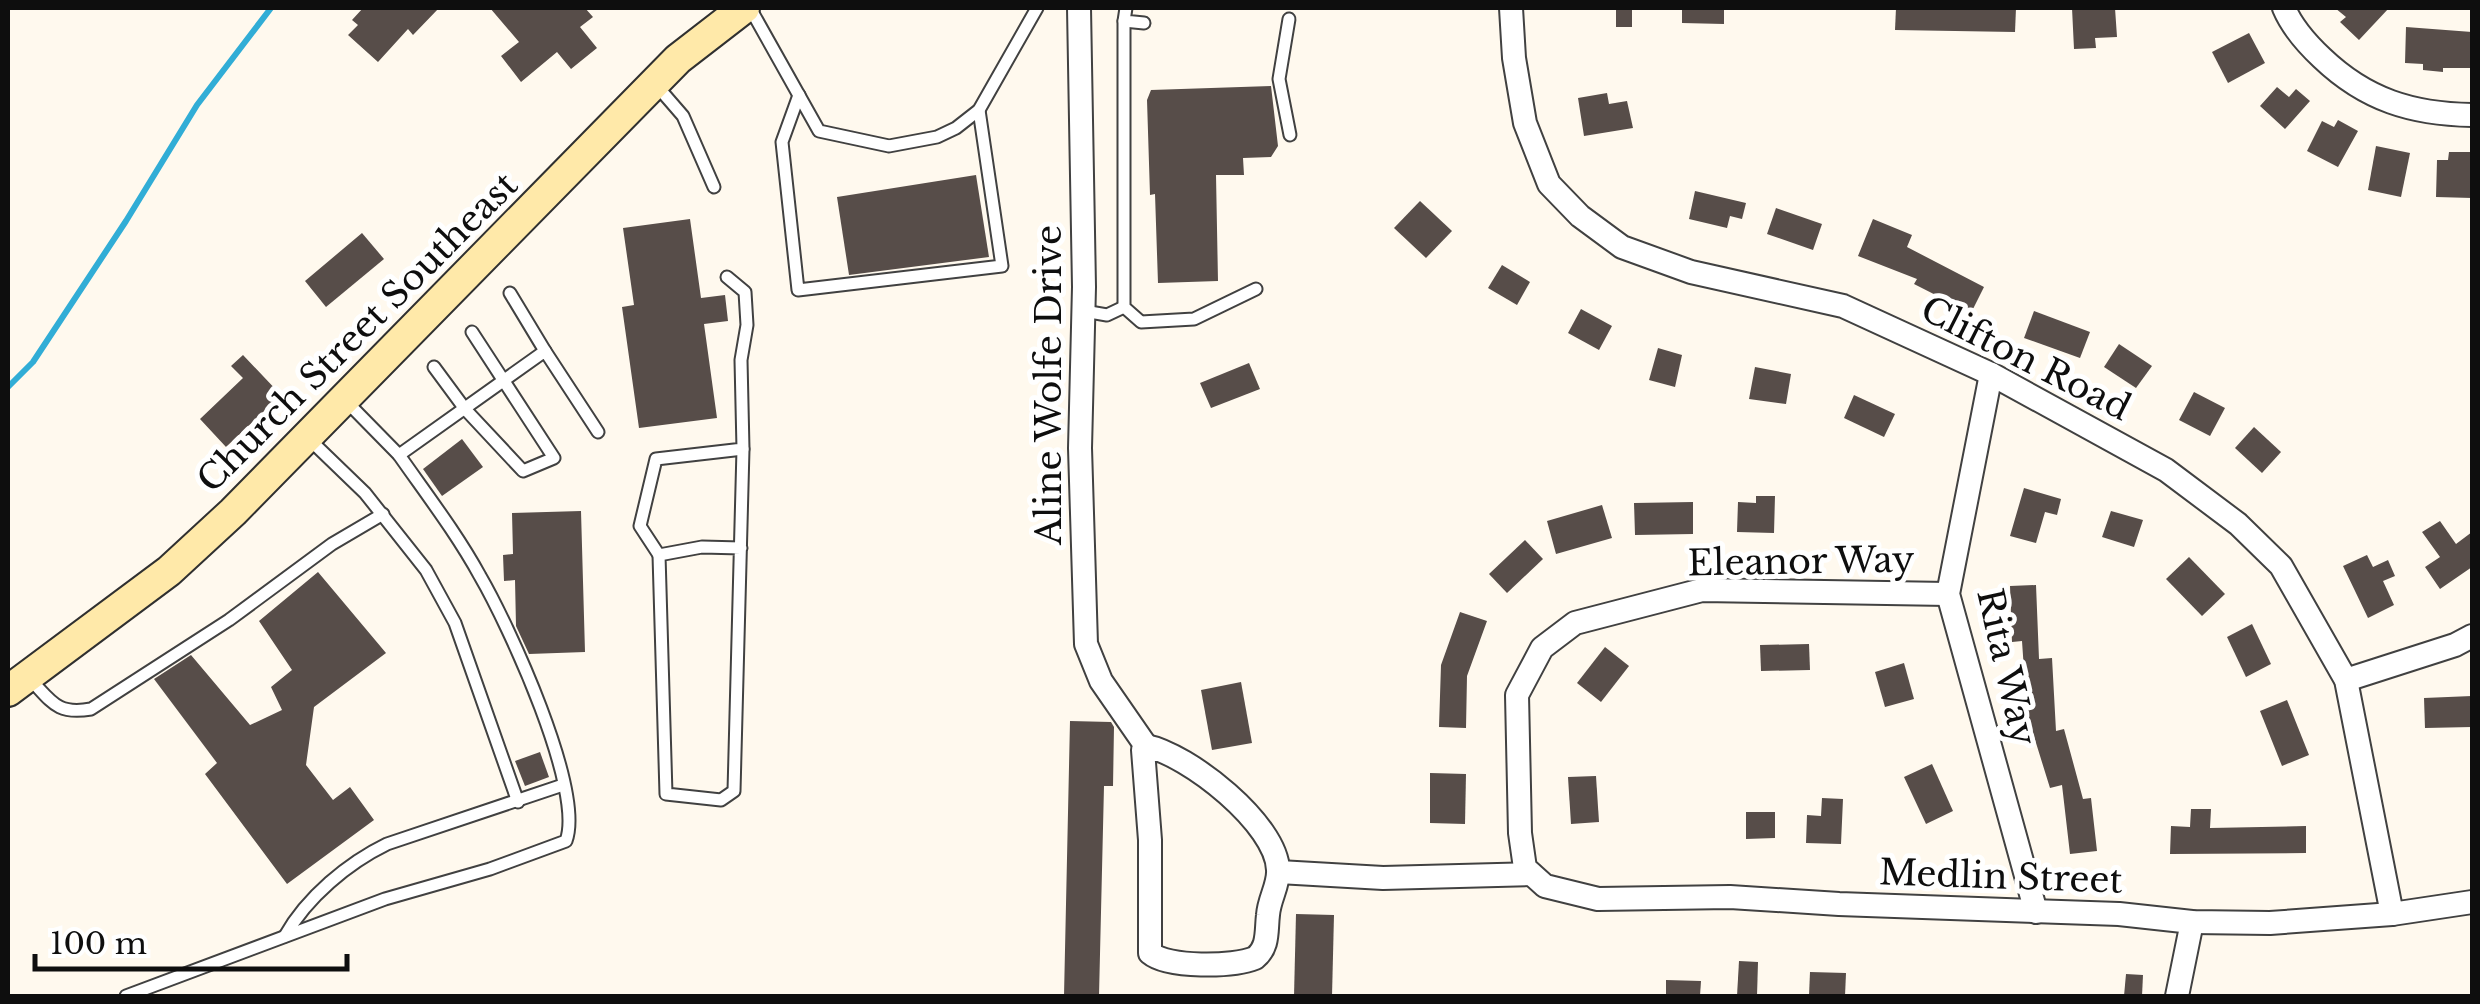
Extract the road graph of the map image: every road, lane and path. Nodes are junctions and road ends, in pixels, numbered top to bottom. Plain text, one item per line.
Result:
1 (747, 8) edge
2 (1036, 8) edge
3 (1079, 8) edge
4 (1511, 8) edge
5 (2284, 8) edge
6 (1125, 14) edge
7 (1289, 19) dead end
8 (1144, 23) dead end
9 (654, 83) junction
10 (799, 95) junction
11 (979, 110) junction
12 (2472, 114) edge
13 (1290, 135) dead end
14 (714, 187) dead end
15 (727, 278) dead end
16 (1256, 288) dead end
17 (510, 294) dead end
18 (1124, 307) junction
19 (1084, 312) junction
20 (472, 332) dead end
21 (545, 351) junction
22 (434, 368) dead end
23 (1991, 374) junction
24 (506, 380) junction
25 (345, 400) junction
26 (465, 409) junction
27 (598, 432) dead end
28 (307, 436) junction
29 (743, 449) junction
30 (399, 455) junction
31 (383, 514) junction
32 (741, 548) junction
33 (659, 555) junction
34 (1948, 594) junction
35 (2472, 636) edge
36 (2346, 680) junction
37 (18, 684) edge
38 (1146, 746) junction
39 (564, 785) junction
40 (518, 802) junction
41 (1279, 872) junction
42 (1531, 874) junction
43 (2472, 902) edge
44 (2036, 912) junction
45 (2392, 914) junction
46 (2192, 922) junction
47 (284, 937) junction
48 (126, 996) edge
49 (2177, 996) edge

1 - 9 street, Church Street Southeast
1 - 10 lane
2 - 11 lane
3 - 19 street, Aline Wolfe Drive
4 - 23 street, Clifton Road
5 - 12 street
6 - 8 lane
6 - 18 lane
7 - 13 lane
9 - 14 lane
9 - 25 street, Church Street Southeast
10 - 11 lane
10 - 11 lane
15 - 29 lane
16 - 18 lane
17 - 21 lane
18 - 19 lane
19 - 38 street, Aline Wolfe Drive
20 - 24 lane
21 - 24 lane
21 - 27 lane
22 - 26 lane
23 - 34 street, Rita Way
23 - 36 street, Clifton Road
24 - 26 lane
24 - 26 lane
25 - 28 street, Church Street Southeast
25 - 30 lane
26 - 30 lane
28 - 31 lane
28 - 37 street, Church Street Southeast
29 - 32 lane
29 - 33 lane
30 - 39 lane
31 - 37 lane
31 - 40 lane
32 - 33 lane
32 - 33 lane
34 - 42 street, Eleanor Way
34 - 44 street, Rita Way
35 - 36 street
36 - 45 street, Clifton Road
38 - 41 street
38 - 41 street
39 - 40 lane
39 - 47 lane
40 - 47 lane
41 - 42 street
42 - 44 street, Medlin Street
43 - 45 street, Medlin Street
44 - 46 street, Medlin Street
45 - 46 street, Medlin Street
46 - 49 street
47 - 48 lane

